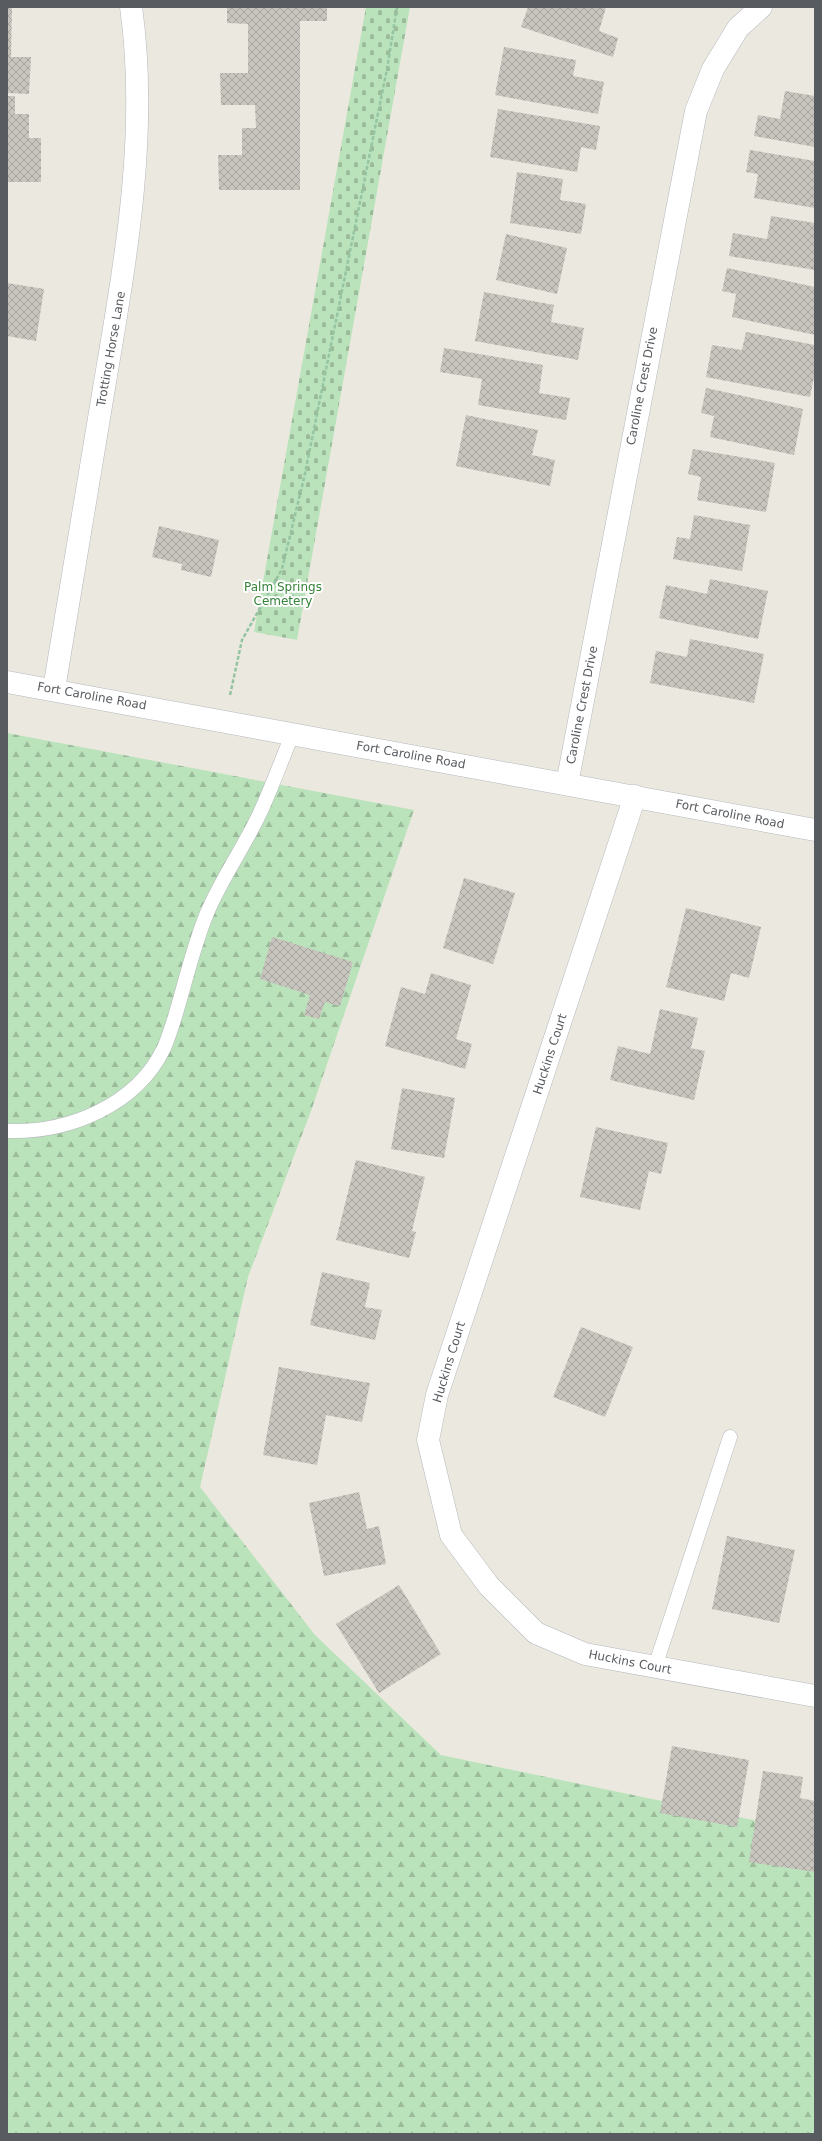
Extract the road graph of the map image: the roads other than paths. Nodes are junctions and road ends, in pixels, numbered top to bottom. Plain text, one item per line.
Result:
1 (131, 7) edge
2 (760, 7) edge
3 (7, 682) edge
4 (54, 689) junction
5 (293, 733) junction
6 (567, 784) junction
7 (634, 796) junction
8 (815, 830) edge
9 (7, 1131) edge
10 (730, 1437) dead end
11 (655, 1667) junction
12 (815, 1696) edge

1 - 4 street, Trotting Horse Lane
2 - 6 street, Caroline Crest Drive
3 - 4 street, Fort Caroline Road
4 - 5 street, Fort Caroline Road
5 - 6 street, Fort Caroline Road
5 - 9 lane
6 - 7 street, Fort Caroline Road
7 - 8 street, Fort Caroline Road
7 - 11 street, Huckins Court
10 - 11 lane
11 - 12 street, Huckins Court

